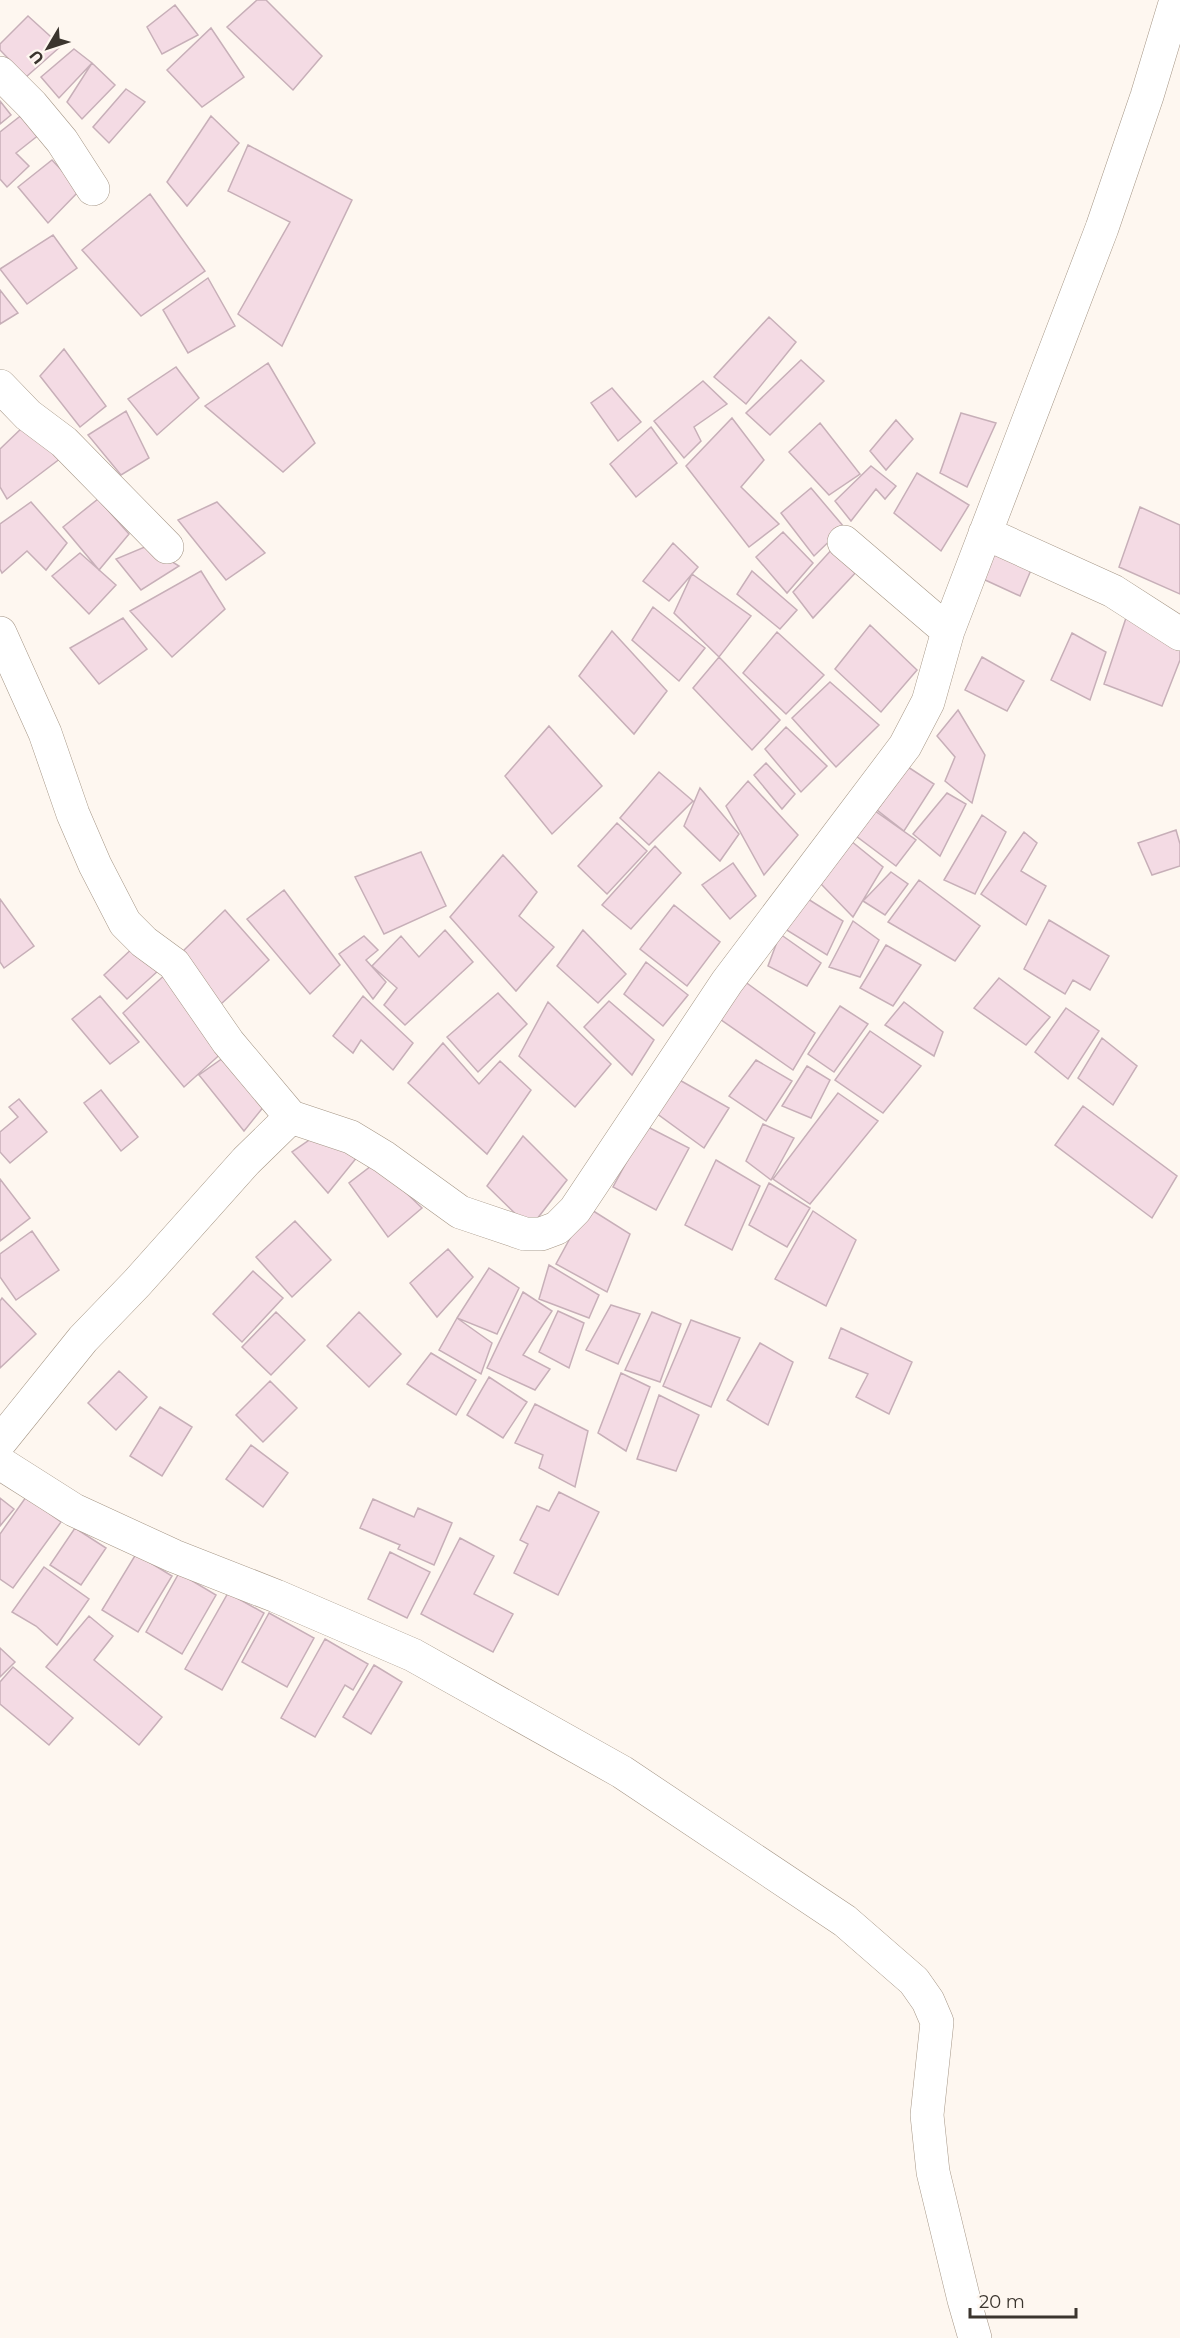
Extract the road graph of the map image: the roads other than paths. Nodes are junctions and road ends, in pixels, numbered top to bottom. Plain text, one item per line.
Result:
1 (1176, 0) edge
2 (0, 73) edge
3 (93, 189) dead end
4 (0, 386) edge
5 (985, 533) junction
6 (844, 542) dead end
7 (167, 547) dead end
8 (948, 630) junction
9 (0, 633) edge
10 (1180, 634) edge
11 (291, 1117) junction
12 (0, 1442) edge
13 (0, 1463) edge
14 (975, 2338) edge

1 - 5 street
2 - 3 street
4 - 7 street
5 - 8 street
5 - 10 street
6 - 8 street
8 - 11 street
9 - 11 street
11 - 12 street
13 - 14 street

